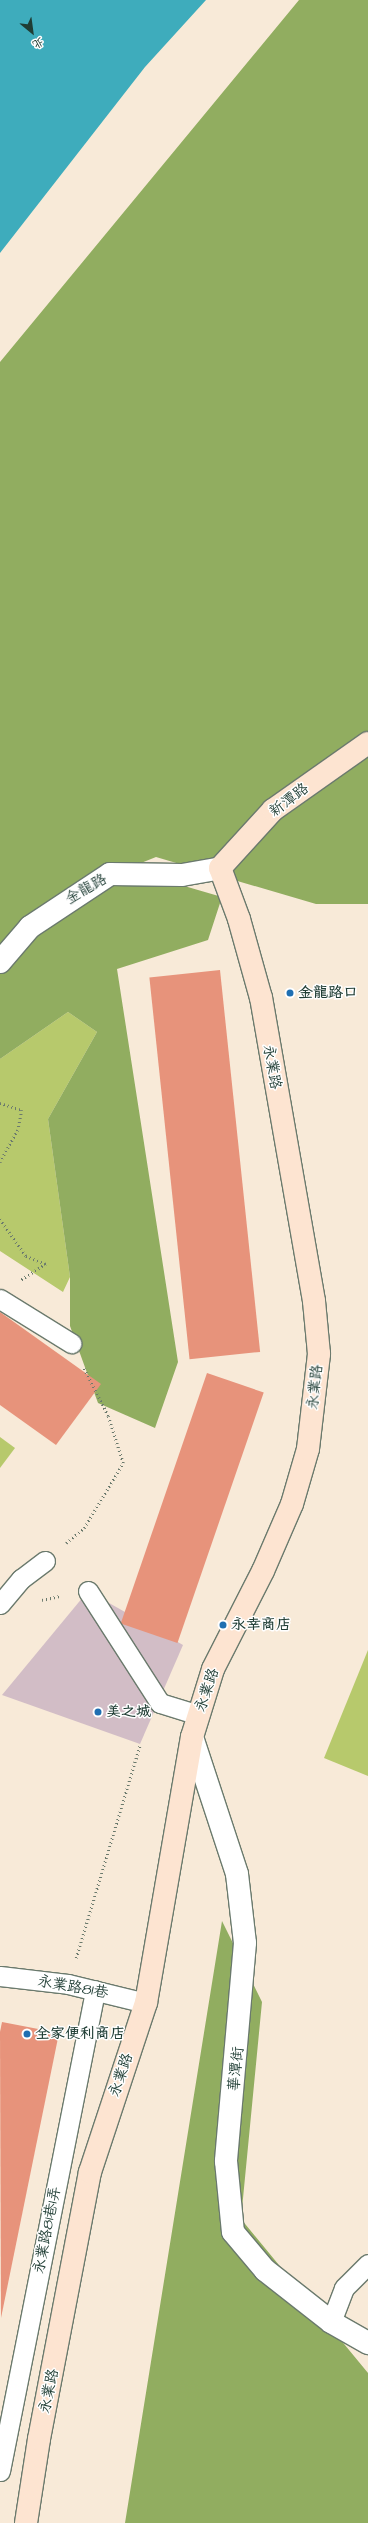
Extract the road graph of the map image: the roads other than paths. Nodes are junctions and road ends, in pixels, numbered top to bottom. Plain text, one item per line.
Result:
1 (368, 743) edge
2 (220, 868) junction
3 (0, 962) edge
4 (0, 1299) edge
5 (71, 1343) road end
6 (45, 1560) road end
7 (88, 1591) dead end
8 (0, 1604) edge
9 (199, 1715) junction
10 (192, 1737) junction
11 (0, 1976) edge
12 (95, 1990) junction
13 (146, 2003) junction
14 (368, 2264) edge
15 (331, 2322) junction
16 (368, 2343) edge
17 (0, 2471) edge
18 (26, 2523) edge

1 - 2 street, 新潭路
2 - 3 street, 金龍路
2 - 9 street, 永業路
4 - 5 lane
6 - 8 lane
7 - 9 lane
9 - 10 street, 永業路
10 - 13 street, 永業路
10 - 15 street, 華潭街
11 - 12 lane, 永業路81巷
12 - 13 lane, 永業路81巷
12 - 17 lane, 永業路81巷1弄
13 - 18 street, 永業路
14 - 15 lane
15 - 16 street, 華潭街

